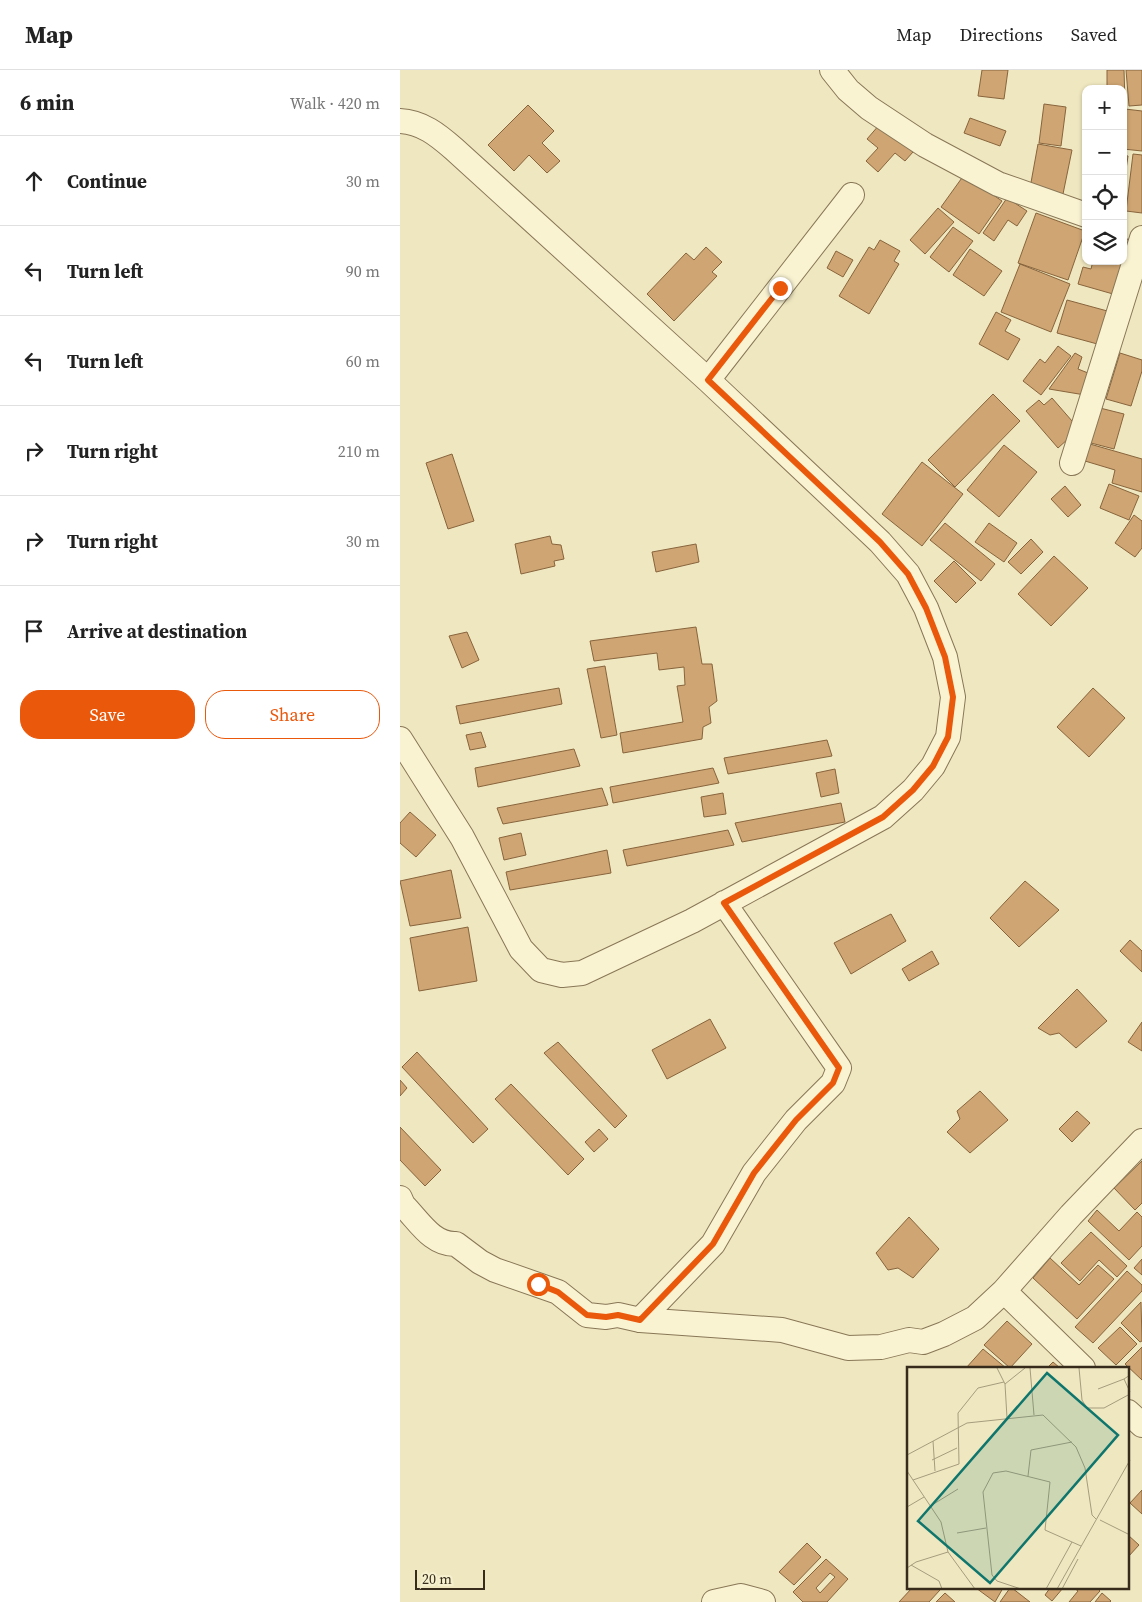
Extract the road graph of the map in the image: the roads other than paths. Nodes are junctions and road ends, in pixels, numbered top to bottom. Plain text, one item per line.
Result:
1 (832, 70) edge
2 (400, 121) edge
3 (852, 195) dead end
4 (1082, 214) edge
5 (1127, 229) edge
6 (1142, 234) edge
7 (1142, 238) edge
8 (708, 380) junction
9 (1072, 463) dead end
10 (400, 739) edge
11 (724, 903) junction
12 (1142, 1141) edge
13 (400, 1198) edge
14 (1004, 1291) junction
15 (640, 1320) junction
16 (1082, 1367) edge
17 (1130, 1414) edge
18 (1142, 1426) edge
19 (714, 1602) edge
20 (764, 1602) edge

1 - 4 street
2 - 8 street
3 - 8 street
5 - 6 street
7 - 9 street
8 - 11 street
10 - 11 street
11 - 15 street
12 - 14 street
13 - 15 street
14 - 15 street
14 - 16 street
17 - 18 street
19 - 20 street

